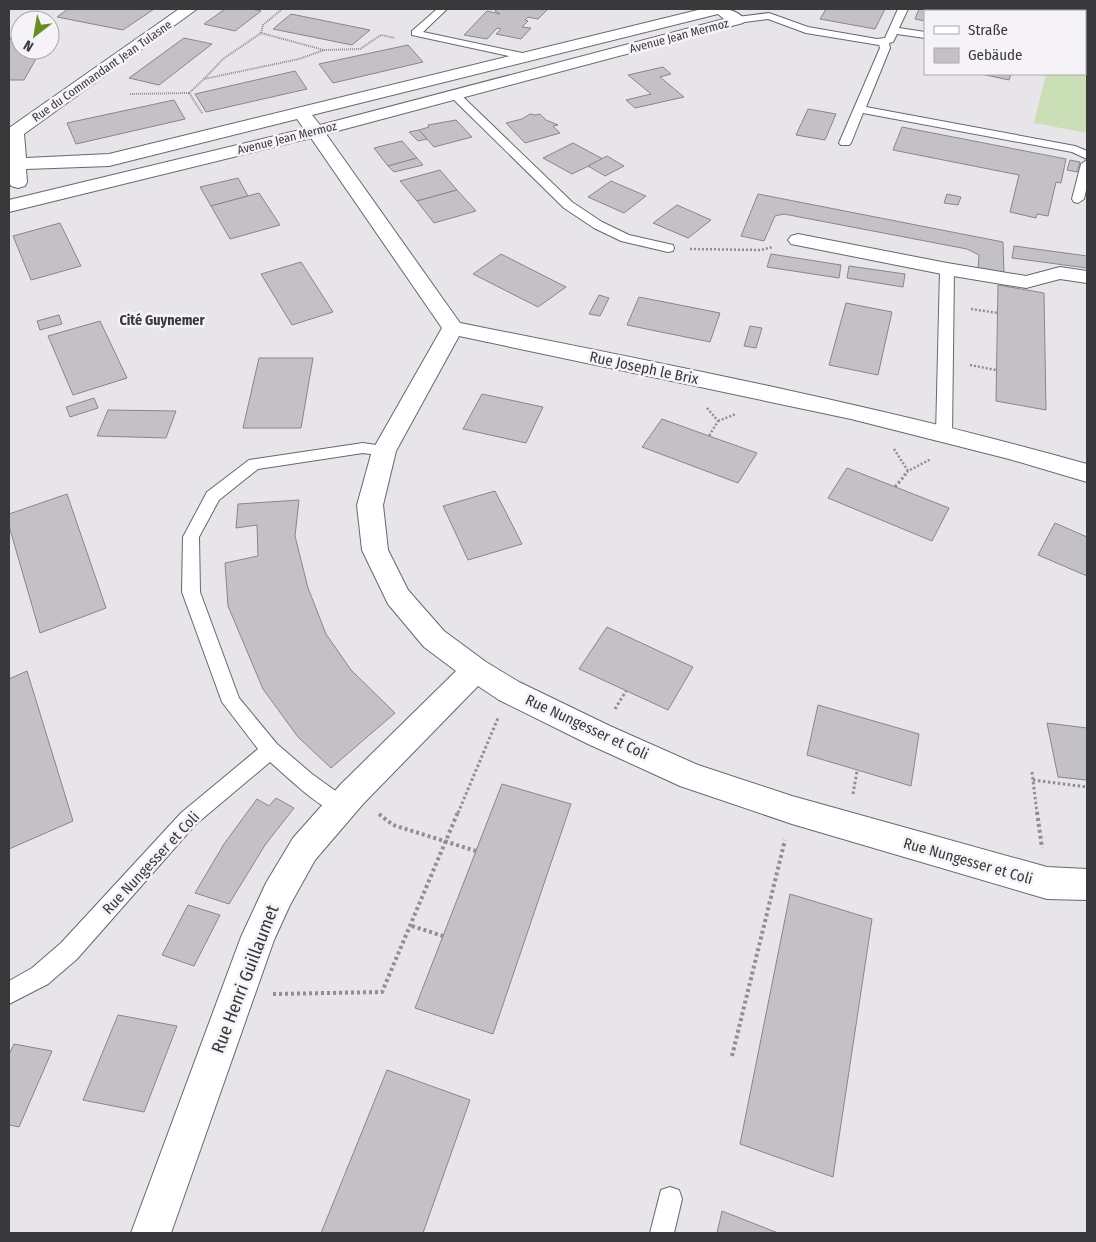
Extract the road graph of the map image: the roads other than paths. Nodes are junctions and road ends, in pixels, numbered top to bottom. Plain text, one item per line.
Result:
1 (190, 9) edge
2 (442, 9) edge
3 (720, 9) edge
4 (903, 9) edge
5 (771, 12) edge
6 (738, 20) junction
7 (894, 30) junction
8 (924, 35) edge
9 (884, 42) junction
10 (528, 57) junction
11 (455, 95) junction
12 (861, 109) junction
13 (303, 114) junction
14 (12, 132) edge
15 (314, 132) junction
16 (845, 143) dead end
17 (1087, 156) edge
18 (13, 164) edge
19 (1087, 164) edge
20 (1078, 199) dead end
21 (14, 204) edge
22 (798, 240) road end
23 (668, 248) road end
24 (947, 269) junction
25 (1087, 277) edge
26 (453, 328) junction
27 (944, 435) junction
28 (384, 451) junction
29 (1087, 472) edge
30 (476, 670) junction
31 (270, 750) junction
32 (347, 800) junction
33 (1087, 885) edge
34 (9, 994) edge
35 (670, 1199) dead end
36 (151, 1233) edge
37 (662, 1233) edge

1 - 14 street, Rue du Commandant Jean Tulasne
2 - 10 lane
3 - 6 street, Avenue Jean Mermoz
3 - 10 street, Avenue Jean Mermoz
4 - 7 lane
5 - 6 lane
5 - 9 lane
6 - 11 street, Avenue Jean Mermoz
7 - 8 lane
7 - 9 lane
9 - 12 lane
10 - 13 street, Avenue Jean Mermoz
11 - 15 street, Avenue Jean Mermoz
11 - 23 lane
12 - 16 lane
12 - 17 lane
13 - 15 street
13 - 18 street, Avenue Jean Mermoz
14 - 18 street, Rue du Commandant Jean Tulasne
15 - 21 street, Avenue Jean Mermoz
15 - 26 street
18 - 21 street, Rue du Commandant Jean Tulasne
19 - 20 lane
22 - 24 street
24 - 25 street
24 - 27 lane
26 - 27 street, Rue Joseph le Brix
26 - 28 street, Rue Nungesser et Coli
27 - 29 street, Rue Joseph le Brix
28 - 30 street, Rue Nungesser et Coli
28 - 31 lane
30 - 32 street, Rue Henri Guillaumet
30 - 33 street, Rue Nungesser et Coli
31 - 32 lane
31 - 34 lane, Rue Nungesser et Coli
32 - 36 street, Rue Henri Guillaumet
35 - 37 lane

